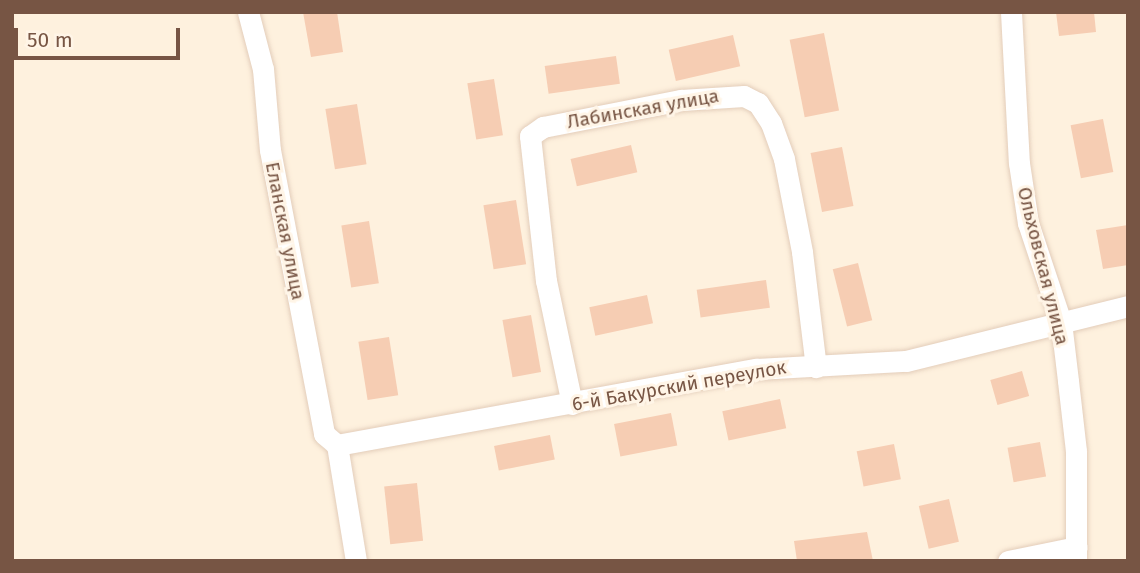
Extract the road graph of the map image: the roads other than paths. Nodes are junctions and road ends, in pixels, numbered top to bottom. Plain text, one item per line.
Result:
1 (248, 12) edge
2 (1011, 12) edge
3 (1128, 306) edge
4 (1061, 322) junction
5 (816, 367) junction
6 (572, 404) junction
7 (337, 445) junction
8 (1077, 554) edge
9 (356, 561) edge
10 (1008, 561) edge

1 - 7 street, Еланская улица
2 - 4 street, Ольховская улица
3 - 4 street, 6-й Бакурский переулок
4 - 5 street, 6-й Бакурский переулок
4 - 8 street, Ольховская улица
5 - 6 street, 6-й Бакурский переулок
5 - 6 street, Лабинская улица
6 - 7 street, 6-й Бакурский переулок
7 - 9 street
8 - 10 street

